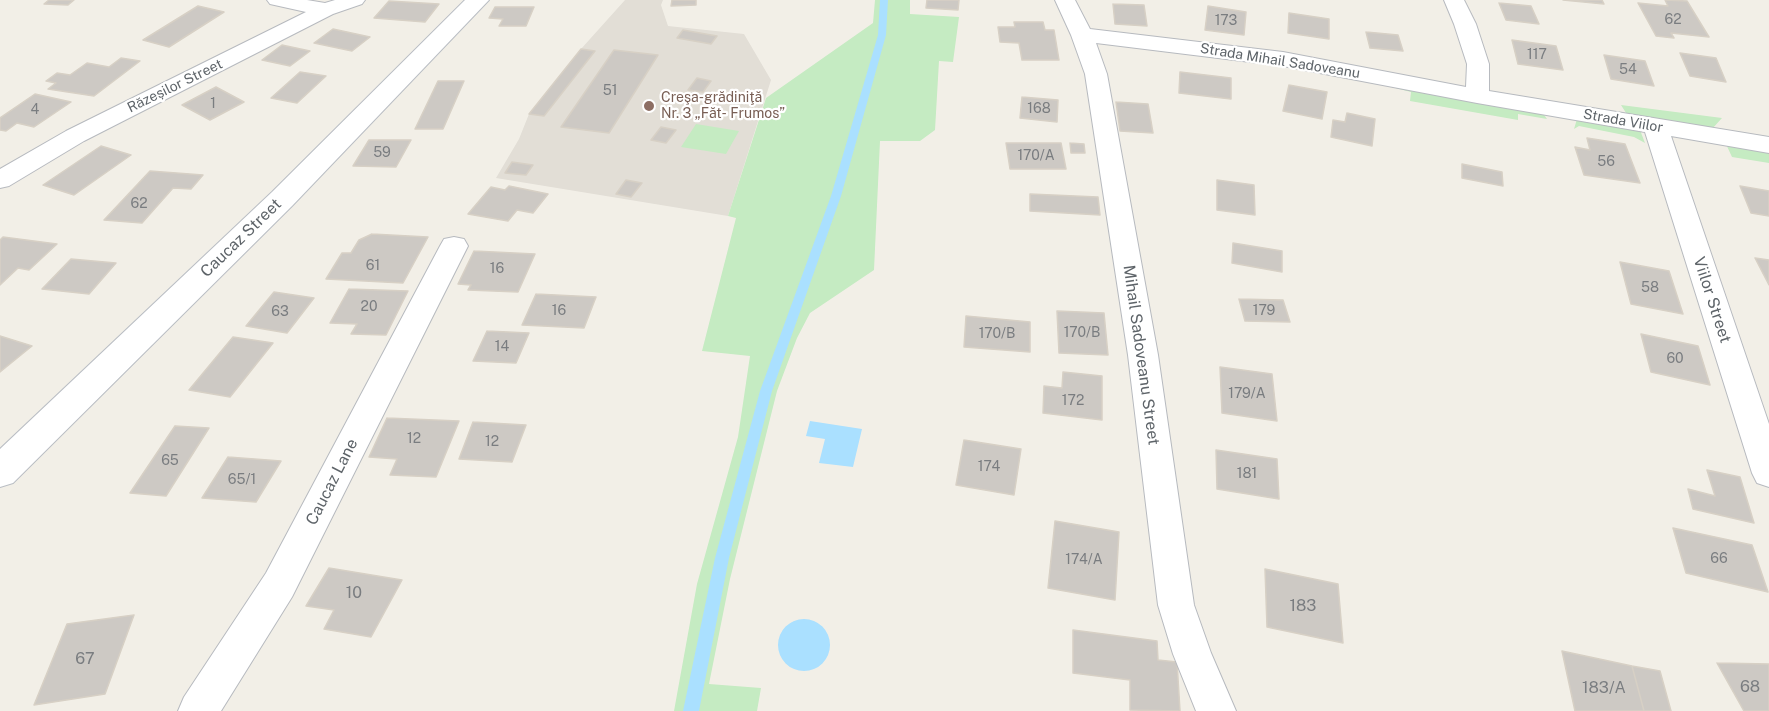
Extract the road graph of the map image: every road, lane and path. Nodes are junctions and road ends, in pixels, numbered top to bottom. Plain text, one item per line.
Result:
1 (277, 0) edge
2 (355, 0) edge
3 (478, 0) edge
4 (1065, 0) edge
5 (1454, 0) edge
6 (326, 10) junction
7 (1082, 35) junction
8 (1477, 96) junction
9 (1656, 127) junction
10 (1769, 145) edge
11 (0, 180) edge
12 (454, 246) dead end
13 (0, 471) edge
14 (1769, 473) edge
15 (198, 711) edge
16 (1216, 711) edge

1 - 6 street
2 - 6 street, Răzeșilor Street
3 - 13 street, Caucaz Street
4 - 7 street, Mihail Sadoveanu Street
5 - 8 street
6 - 11 street, Răzeșilor Street
7 - 8 street, Strada Mihail Sadoveanu
7 - 16 street, Mihail Sadoveanu Street
8 - 9 street, Strada Viilor
9 - 10 street, Strada Viilor
9 - 14 street, Viilor Street
12 - 15 street, Caucaz Lane

